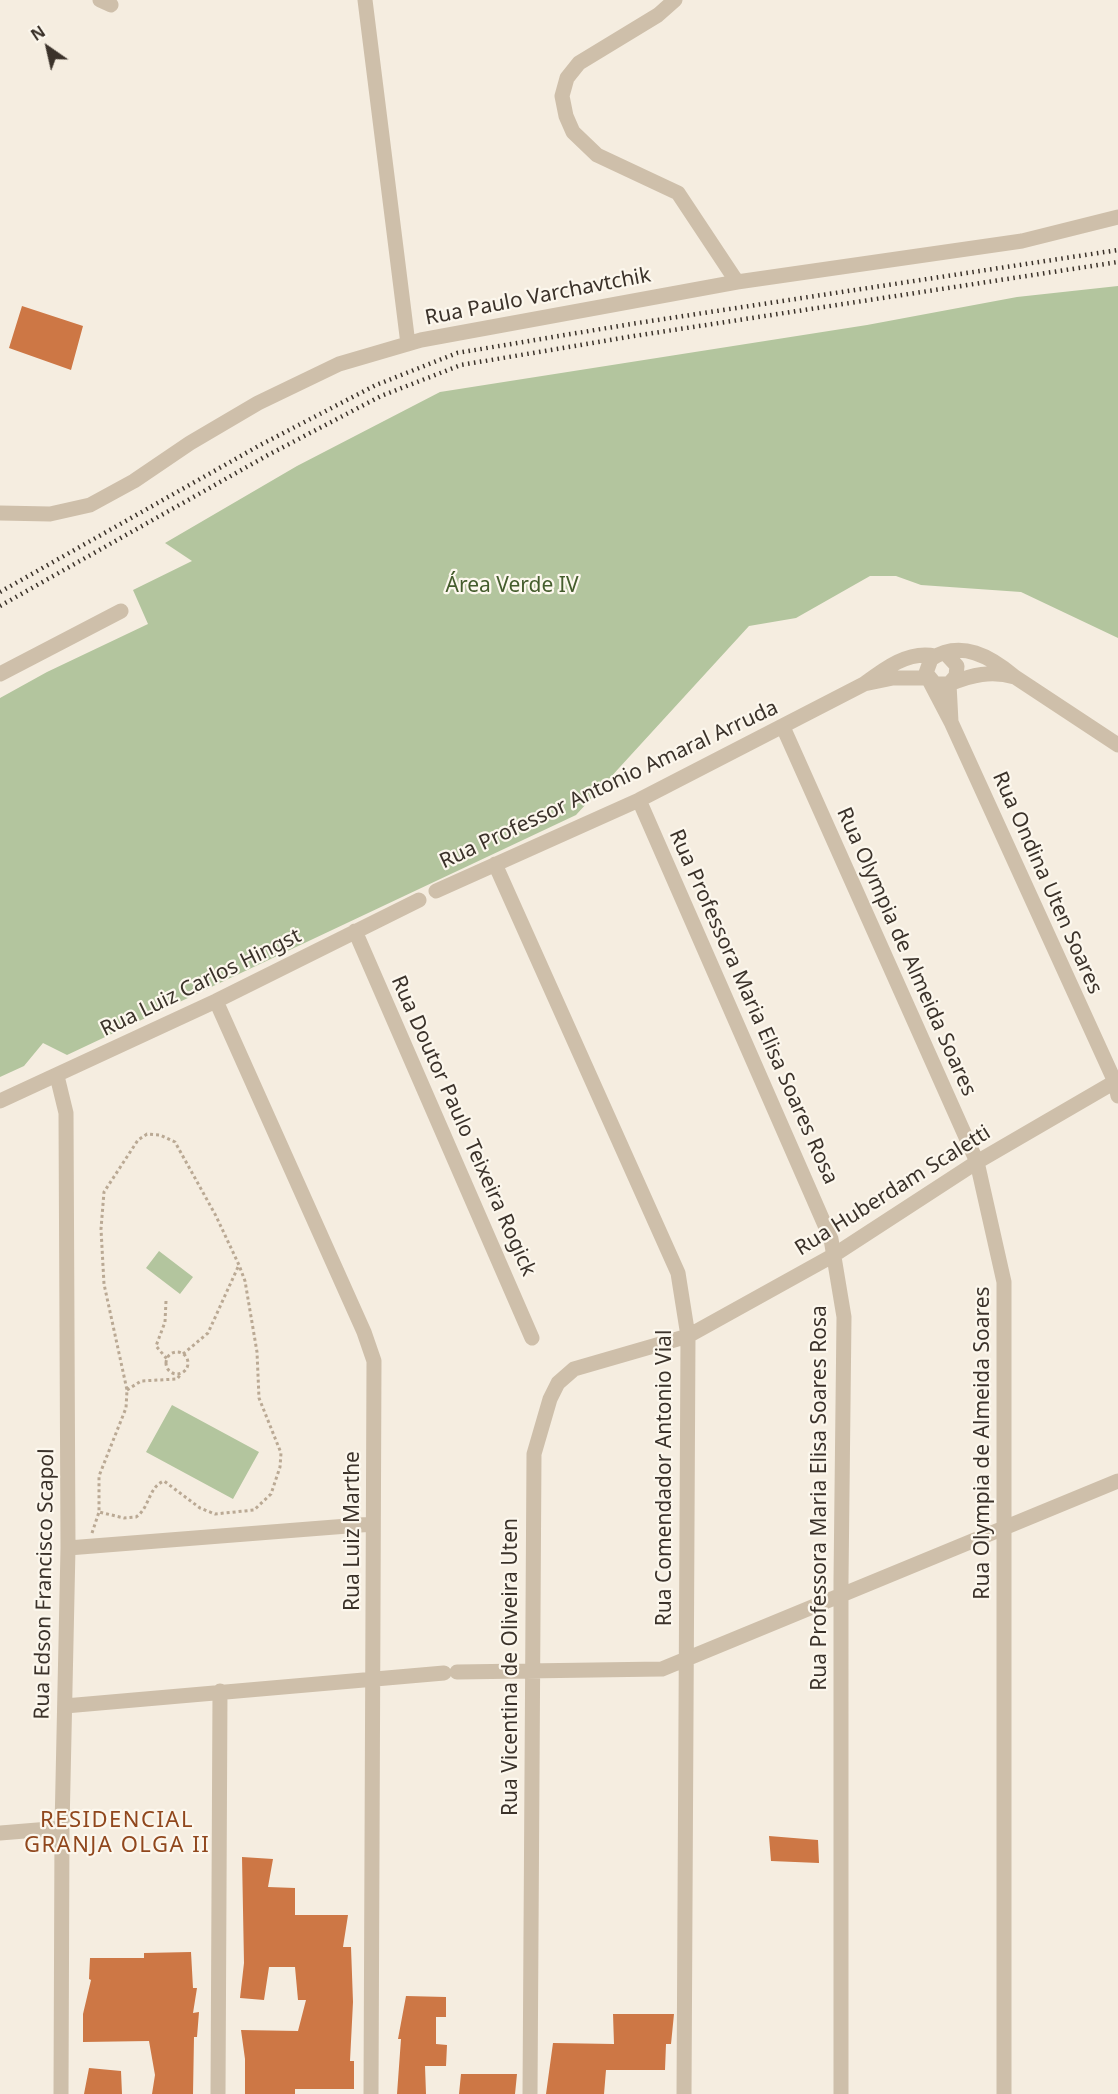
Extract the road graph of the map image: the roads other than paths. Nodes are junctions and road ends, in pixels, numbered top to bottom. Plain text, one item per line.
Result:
1 (365, 0) edge
2 (675, 0) edge
3 (1118, 217) edge
4 (736, 282) junction
5 (408, 344) junction
6 (0, 513) edge
7 (121, 611) dead end
8 (940, 655) junction
9 (0, 674) edge
10 (1015, 677) junction
11 (928, 678) junction
12 (864, 684) junction
13 (949, 684) junction
14 (951, 722) junction
15 (783, 727) junction
16 (1118, 745) edge
17 (639, 800) junction
18 (495, 864) junction
19 (436, 891) dead end
20 (419, 900) dead end
21 (355, 931) junction
22 (216, 1001) junction
23 (57, 1076) junction
24 (1117, 1086) edge
25 (0, 1101) edge
26 (977, 1162) junction
27 (834, 1255) junction
28 (688, 1336) junction
29 (532, 1338) dead end
30 (1118, 1481) edge
31 (373, 1524) junction
32 (1006, 1529) junction
33 (68, 1548) junction
34 (841, 1594) junction
35 (687, 1658) junction
36 (532, 1672) junction
37 (374, 1678) junction
38 (220, 1691) junction
39 (65, 1706) junction
40 (62, 1828) junction
41 (0, 1833) edge
42 (61, 2094) edge
43 (218, 2094) edge
44 (371, 2094) edge
45 (530, 2094) edge
46 (684, 2094) edge
47 (841, 2094) edge
48 (1004, 2094) edge

1 - 5 street
2 - 4 street
3 - 4 street, Rua Paulo Varchavtchik
4 - 5 street, Rua Paulo Varchavtchik
5 - 6 street, Rua Paulo Varchavtchik
7 - 9 street
8 - 10 street
8 - 11 street
8 - 12 street
8 - 13 street
10 - 13 street
10 - 16 street
11 - 12 street
11 - 13 street
11 - 14 street, Rua Ondina Uten Soares
12 - 15 street, Rua Professor Antonio Amaral Arruda
13 - 14 street
14 - 24 street, Rua Ondina Uten Soares
15 - 17 street, Rua Professor Antonio Amaral Arruda
15 - 26 street, Rua Olympia de Almeida Soares
17 - 18 street, Rua Professor Antonio Amaral Arruda
17 - 27 street, Rua Professora Maria Elisa Soares Rosa
18 - 19 street, Rua Professor Antonio Amaral Arruda
18 - 28 street, Rua Comendador Antonio Vial
20 - 21 street, Rua Luiz Carlos Hingst
21 - 22 street, Rua Luiz Carlos Hingst
21 - 29 street, Rua Doutor Paulo Teixeira Rogick
22 - 23 street, Rua Luiz Carlos Hingst
22 - 31 street, Rua Luiz Marthe
23 - 25 street, Rua Luiz Carlos Hingst
23 - 33 street, Rua Edson Francisco Scapol
24 - 26 street, Rua Huberdam Scaletti
26 - 27 street, Rua Huberdam Scaletti
26 - 32 street, Rua Olympia de Almeida Soares
27 - 28 street, Rua Huberdam Scaletti
27 - 34 street, Rua Professora Maria Elisa Soares Rosa
28 - 35 street, Rua Comendador Antonio Vial
28 - 36 street, Rua Vicentina de Oliveira Uten
30 - 32 street
31 - 33 street
31 - 37 street, Rua Luiz Marthe
32 - 34 street
32 - 48 street, Rua Olympia de Almeida Soares
33 - 39 street, Rua Edson Francisco Scapol
34 - 35 street
34 - 47 street, Rua Professora Maria Elisa Soares Rosa
35 - 36 street
35 - 46 street, Rua Comendador Antonio Vial
36 - 37 street
36 - 45 street, Rua Vicentina de Oliveira Uten
37 - 38 street
37 - 44 street, Rua Luiz Marthe
38 - 39 street
38 - 43 street
39 - 40 street, Rua Edson Francisco Scapol
40 - 41 street
40 - 42 street, Rua Edson Francisco Scapol

